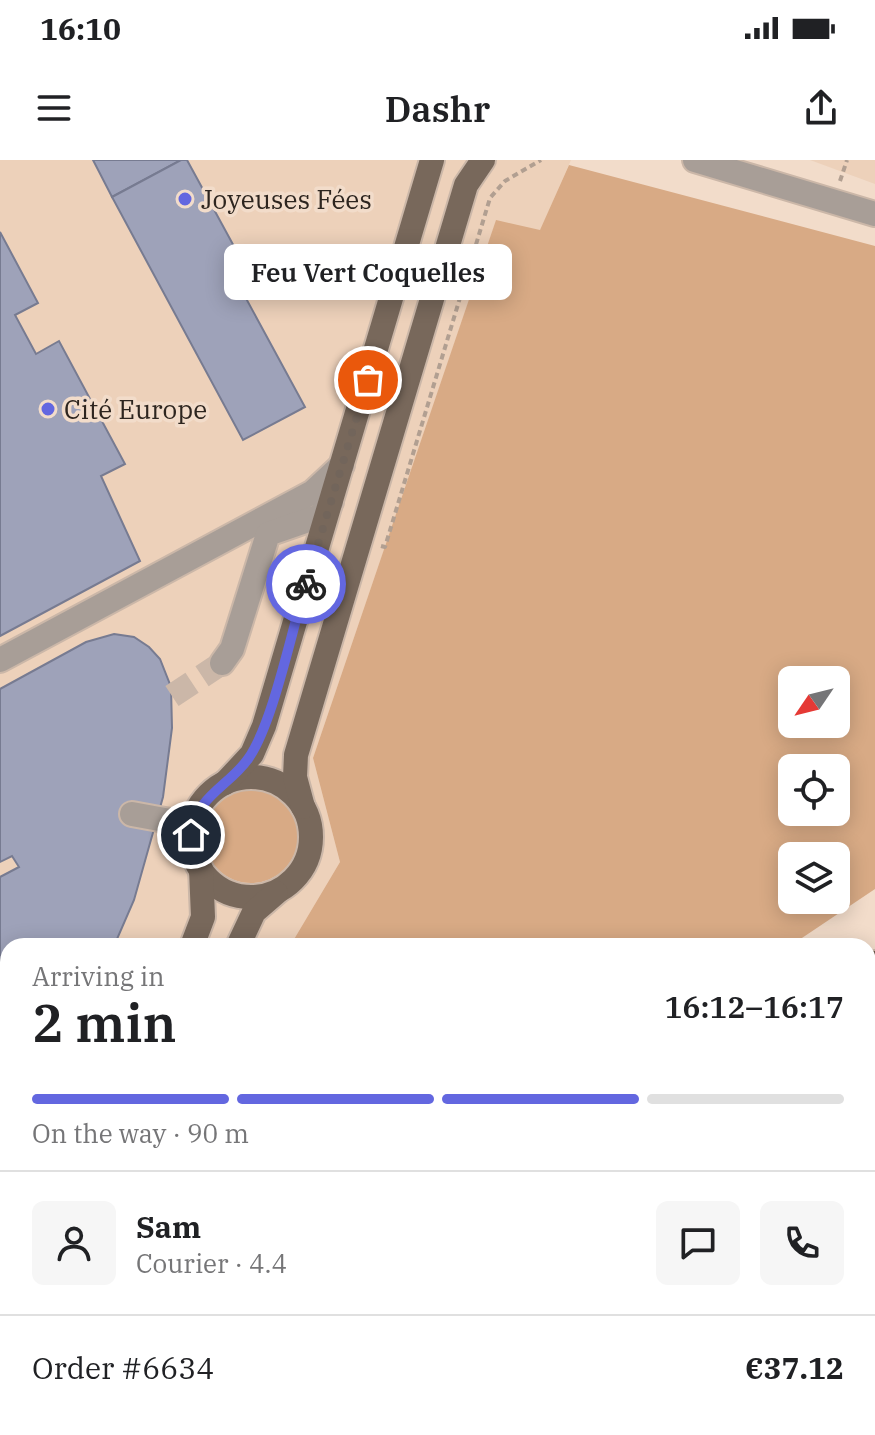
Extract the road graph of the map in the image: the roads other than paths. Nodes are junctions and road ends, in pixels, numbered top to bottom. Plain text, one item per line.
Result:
1 (432, 160) edge
2 (483, 160) edge
3 (695, 160) edge
4 (875, 214) edge
5 (342, 465) junction
6 (331, 502) junction
7 (0, 660) edge
8 (222, 663) tunnel mouth
9 (225, 783) junction
10 (303, 807) junction
11 (132, 814) dead end
12 (192, 825) junction
13 (201, 869) junction
14 (282, 889) junction
15 (195, 938) edge
16 (242, 938) edge

1 - 5 main road
2 - 10 main road
3 - 4 street
5 - 6 main road
5 - 7 street
6 - 8 street
6 - 9 main road
9 - 10 main road
9 - 12 main road
10 - 14 main road
11 - 12 street
12 - 13 main road
13 - 14 main road
13 - 15 main road
14 - 16 main road

